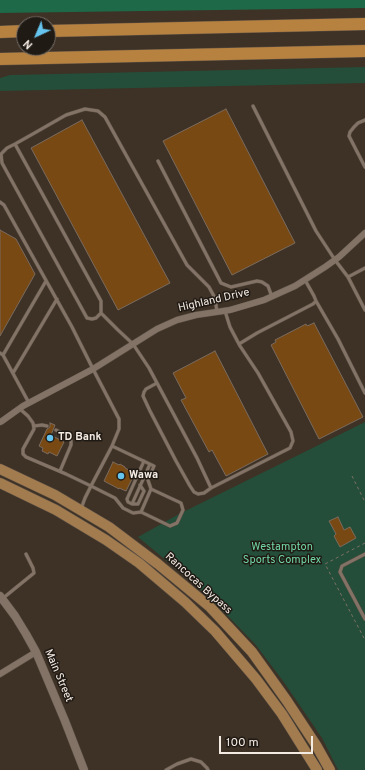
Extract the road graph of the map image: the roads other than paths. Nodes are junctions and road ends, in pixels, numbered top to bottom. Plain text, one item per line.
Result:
1 (365, 24) edge
2 (56, 31) edge
3 (0, 32) edge
4 (16, 32) edge
5 (365, 51) edge
6 (0, 59) edge
7 (253, 106) dead end
8 (365, 120) edge
9 (15, 144) junction
10 (158, 161) dead end
11 (365, 167) edge
12 (0, 202) edge
13 (365, 233) edge
14 (335, 260) junction
15 (365, 268) edge
16 (348, 277) junction
17 (305, 280) junction
18 (46, 281) junction
19 (272, 297) junction
20 (57, 299) junction
21 (316, 301) junction
22 (365, 310) edge
23 (224, 311) junction
24 (217, 312) junction
25 (101, 313) junction
26 (133, 344) junction
27 (239, 344) junction
28 (2, 354) edge
29 (93, 369) junction
30 (13, 373) junction
31 (157, 383) junction
32 (365, 393) edge
33 (29, 403) junction
34 (19, 409) junction
35 (1, 423) edge
36 (34, 426) junction
37 (47, 426) dead end
38 (56, 430) dead end
39 (112, 446) junction
40 (144, 461) junction
41 (150, 464) junction
42 (0, 469) edge
43 (60, 471) junction
44 (0, 483) edge
45 (91, 486) junction
46 (210, 488) junction
47 (151, 489) junction
48 (162, 494) junction
49 (160, 498) dead end
50 (173, 500) junction
51 (171, 504) dead end
52 (81, 510) junction
53 (141, 512) junction
54 (26, 554) dead end
55 (365, 554) edge
56 (1, 597) edge
57 (365, 620) edge
58 (36, 652) junction
59 (0, 674) edge
60 (84, 770) edge
61 (166, 770) edge
62 (208, 770) edge
63 (317, 770) edge
64 (330, 770) edge

1 - 2 highway
3 - 4 highway
5 - 6 highway
7 - 14 lane
8 - 11 lane
9 - 24 lane
9 - 25 lane
9 - 25 lane
10 - 19 lane
12 - 18 lane
13 - 14 street, Highland Drive
14 - 16 lane
14 - 17 street, Highland Drive
15 - 16 lane
16 - 22 lane
17 - 19 street, Highland Drive
17 - 21 lane
18 - 20 lane
18 - 28 lane
19 - 23 street, Highland Drive
20 - 29 lane
20 - 30 lane
21 - 27 lane
21 - 32 lane
23 - 24 street, Highland Drive
23 - 27 lane
24 - 26 street, Highland Drive
25 - 26 lane
26 - 29 street, Highland Drive
26 - 31 lane
27 - 46 lane
28 - 30 lane
29 - 33 street, Highland Drive
29 - 39 lane
30 - 33 lane
31 - 46 lane
31 - 46 lane
33 - 34 street, Highland Drive
34 - 35 street, Highland Drive
34 - 36 lane
36 - 37 lane
36 - 43 lane
38 - 43 lane
39 - 40 lane
39 - 45 lane
40 - 41 lane
40 - 41 lane
41 - 47 lane
42 - 52 main road, Rancocas Bypass
43 - 45 lane
44 - 63 main road, Rancocas Bypass
45 - 52 lane
45 - 53 lane
47 - 48 lane
47 - 53 lane
48 - 49 lane
48 - 50 lane
50 - 51 lane
50 - 53 lane
52 - 64 main road, Rancocas Bypass
54 - 56 lane
55 - 57 lane
56 - 58 street, Main Street
58 - 59 street
58 - 60 street, Main Street
61 - 62 lane

